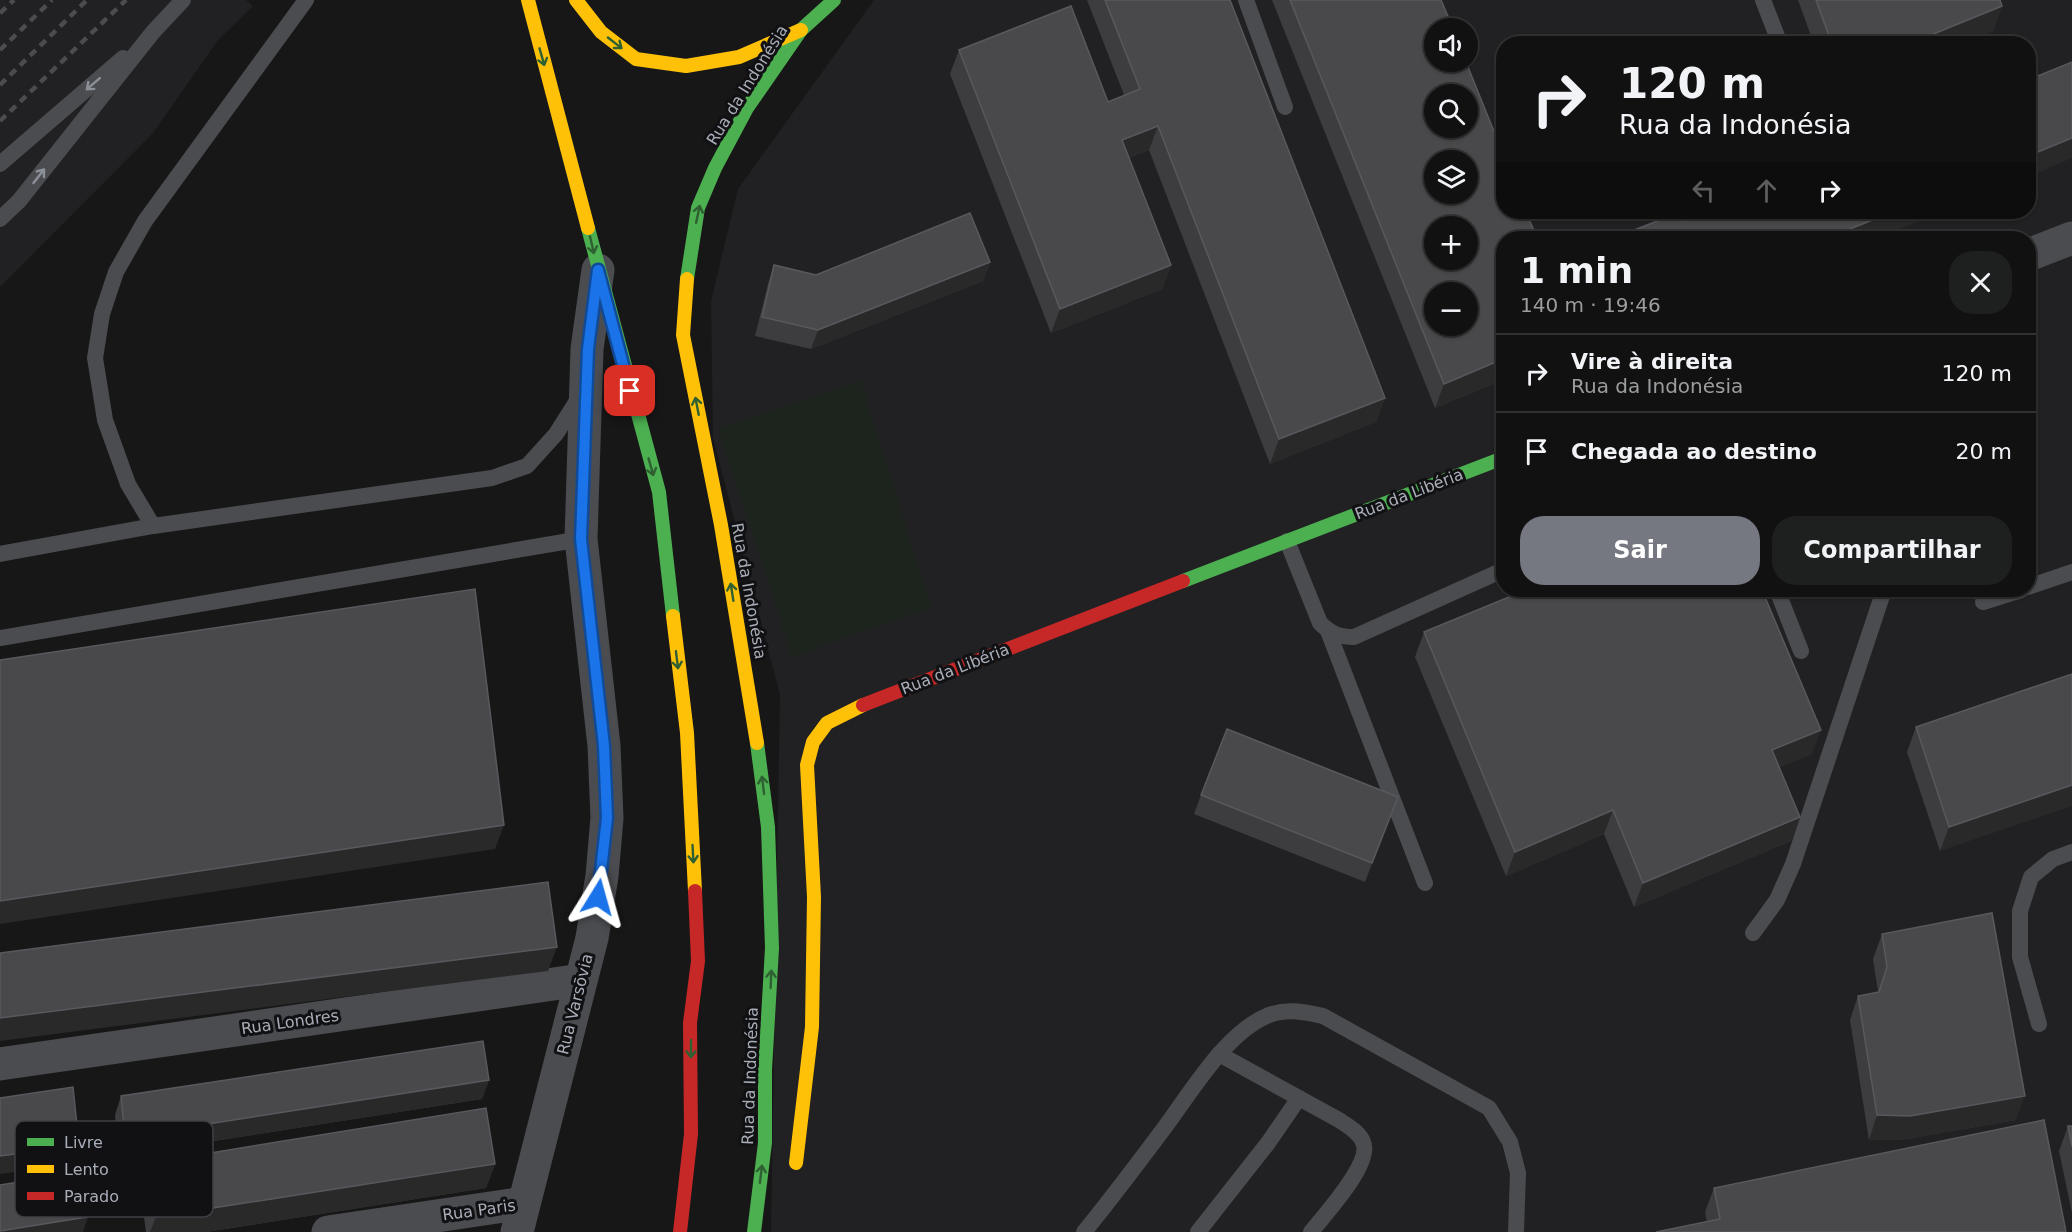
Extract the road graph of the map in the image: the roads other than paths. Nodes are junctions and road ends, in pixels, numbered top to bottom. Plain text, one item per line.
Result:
1 (183, 0) edge
2 (306, 0) edge
3 (576, 0) edge
4 (834, 0) edge
5 (1246, 0) edge
6 (1762, 0) edge
7 (525, 3) edge
8 (801, 30) junction
9 (153, 32) junction
10 (1777, 36) edge
11 (1285, 107) dead end
12 (0, 164) edge
13 (0, 219) edge
14 (2072, 238) edge
15 (2036, 252) edge
16 (598, 270) junction
17 (586, 385) junction
18 (1496, 461) edge
19 (153, 526) junction
20 (581, 539) junction
21 (1287, 541) junction
22 (0, 554) edge
23 (2072, 572) edge
24 (1496, 573) edge
25 (2036, 584) edge
26 (1780, 597) edge
27 (1882, 597) edge
28 (1999, 597) edge
29 (1983, 602) dead end
30 (1328, 632) junction
31 (0, 638) edge
32 (1801, 651) dead end
33 (2072, 852) edge
34 (1425, 883) dead end
35 (1753, 933) dead end
36 (581, 980) junction
37 (2039, 1024) dead end
38 (1219, 1054) junction
39 (0, 1064) edge
40 (1299, 1098) junction
41 (796, 1163) dead end
42 (521, 1218) edge
43 (328, 1232) edge
44 (680, 1232) edge
45 (754, 1232) edge
46 (1083, 1232) edge
47 (1198, 1232) edge
48 (1311, 1232) edge
49 (1516, 1232) edge

1 - 9 lane
2 - 19 lane
3 -> 8 main road
4 - 8 main road, Rua da Indonésia
5 - 11 lane
6 - 10 lane
7 -> 16 main road
45 -> 8 main road, Rua da Indonésia
9 -> 12 lane
13 -> 9 lane
14 - 15 street
16 - 17 street, Rua Varsōvia
16 -> 44 main road
17 - 19 lane
17 - 20 street, Rua Varsōvia
18 - 21 main road, Rua da Libéria
19 - 22 lane
20 - 31 lane
20 - 36 street, Rua Varsōvia
21 - 30 lane
21 - 41 main road, Rua da Libéria
23 - 25 lane
24 - 30 lane
26 - 32 lane
27 - 35 lane
28 - 29 lane
30 - 34 lane
33 - 37 lane
36 - 39 street, Rua Londres
36 - 42 street, Rua Varsōvia
38 - 40 lane
38 - 46 lane
38 - 49 lane
40 - 47 lane
40 - 48 lane
42 - 43 street, Rua Paris

